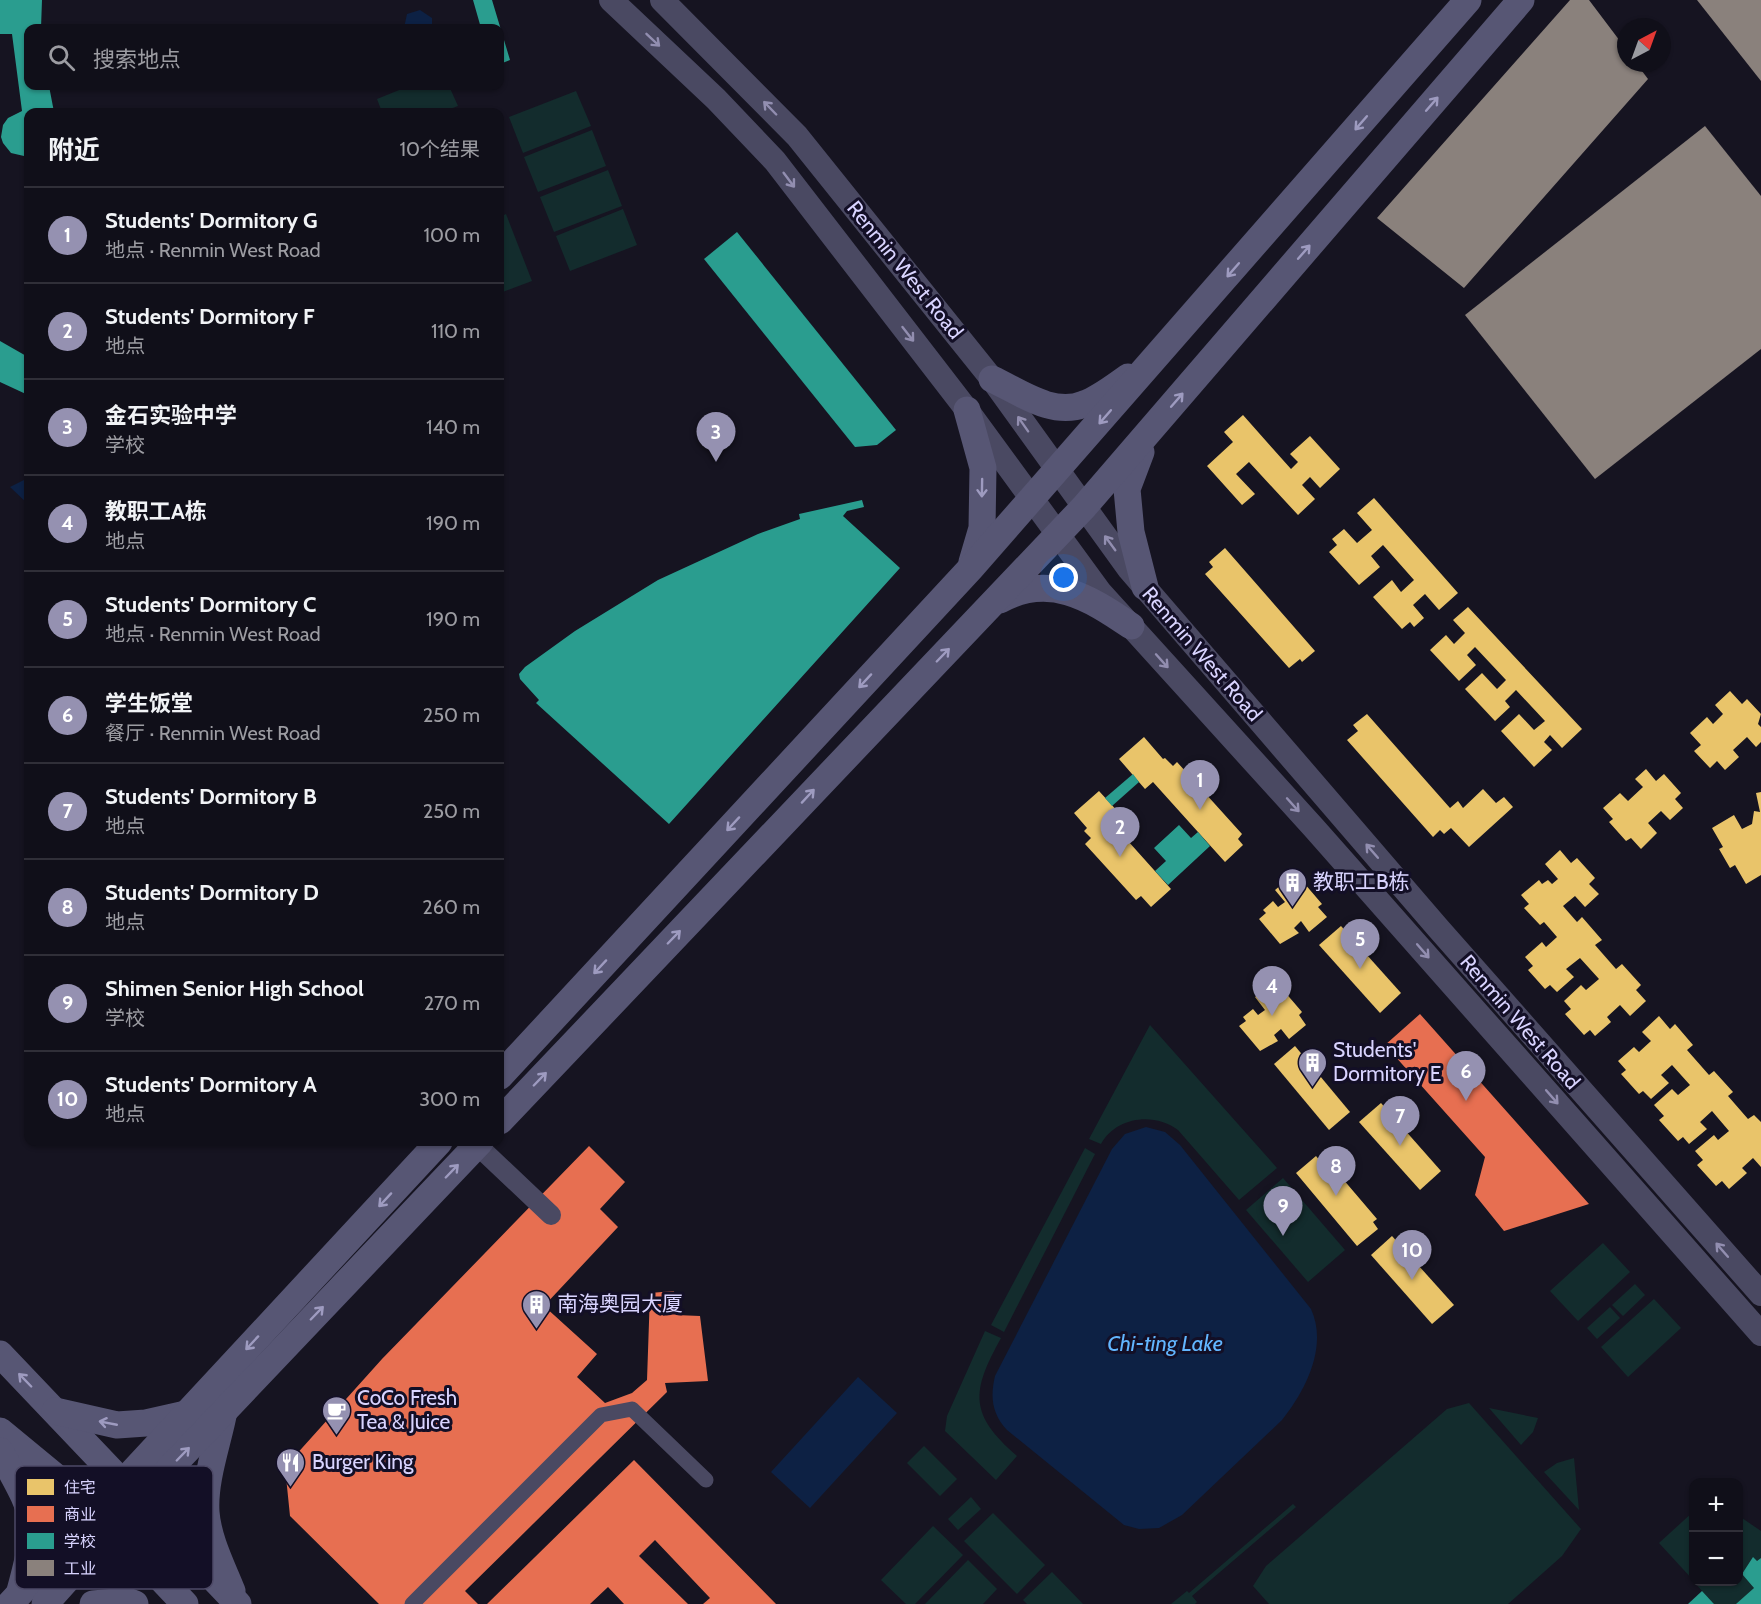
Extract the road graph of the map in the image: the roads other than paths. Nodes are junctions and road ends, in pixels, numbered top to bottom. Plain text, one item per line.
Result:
1 (611, 0) edge
2 (663, 0) edge
3 (1468, 0) edge
4 (1521, 0) edge
5 (1157, 358) junction
6 (992, 379) junction
7 (967, 410) junction
8 (1148, 434) junction
9 (1058, 472) junction
10 (1032, 499) junction
11 (1084, 507) junction
12 (1058, 535) junction
13 (970, 569) junction
14 (1145, 587) junction
15 (991, 605) junction
16 (1131, 626) junction
17 (504, 1072) edge
18 (504, 1117) edge
19 (435, 1146) edge
20 (475, 1146) edge
21 (481, 1146) edge
22 (551, 1215) dead end
23 (1761, 1294) edge
24 (1761, 1334) edge
25 (0, 1354) edge
26 (225, 1410) junction
27 (55, 1411) junction
28 (186, 1414) junction
29 (0, 1431) edge
30 (0, 1451) edge
31 (42, 1466) edge
32 (106, 1466) edge
33 (149, 1466) edge
34 (160, 1466) edge
35 (213, 1466) edge
36 (15, 1478) edge
37 (706, 1480) dead end
38 (213, 1544) edge
39 (213, 1579) edge
40 (25, 1589) edge
41 (56, 1589) edge
42 (171, 1589) edge
43 (14, 1599) edge
44 (45, 1604) edge
45 (93, 1604) edge
46 (135, 1604) edge
47 (185, 1604) edge
48 (237, 1604) edge
49 (412, 1604) edge

1 -> 7 street
6 -> 2 street, Renmin West Road
3 -> 5 main road
8 -> 4 main road
5 - 6 main road
5 -> 9 main road
9 -> 6 street, Renmin West Road
7 - 10 street
7 -> 13 main road
8 - 11 main road
8 - 14 main road
9 - 10 main road
9 - 11 street, Renmin West Road
10 - 12 street
10 - 13 main road
11 - 12 main road
14 -> 11 street, Renmin West Road
12 - 15 main road
12 - 16 street
13 -> 17 main road
23 -> 14 street, Renmin West Road
15 - 16 main road
18 -> 15 main road
16 -> 24 street
19 -> 28 main road
26 -> 20 main road
21 - 22 street
27 -> 25 main road
34 -> 26 main road
26 - 35 main road
28 -> 27 main road
27 - 32 main road
28 - 33 main road
29 - 31 main road
30 - 36 main road
37 - 49 street
38 - 48 main road
39 - 48 main road
40 - 43 main road
41 - 44 main road
42 - 47 main road
45 - 46 main road

